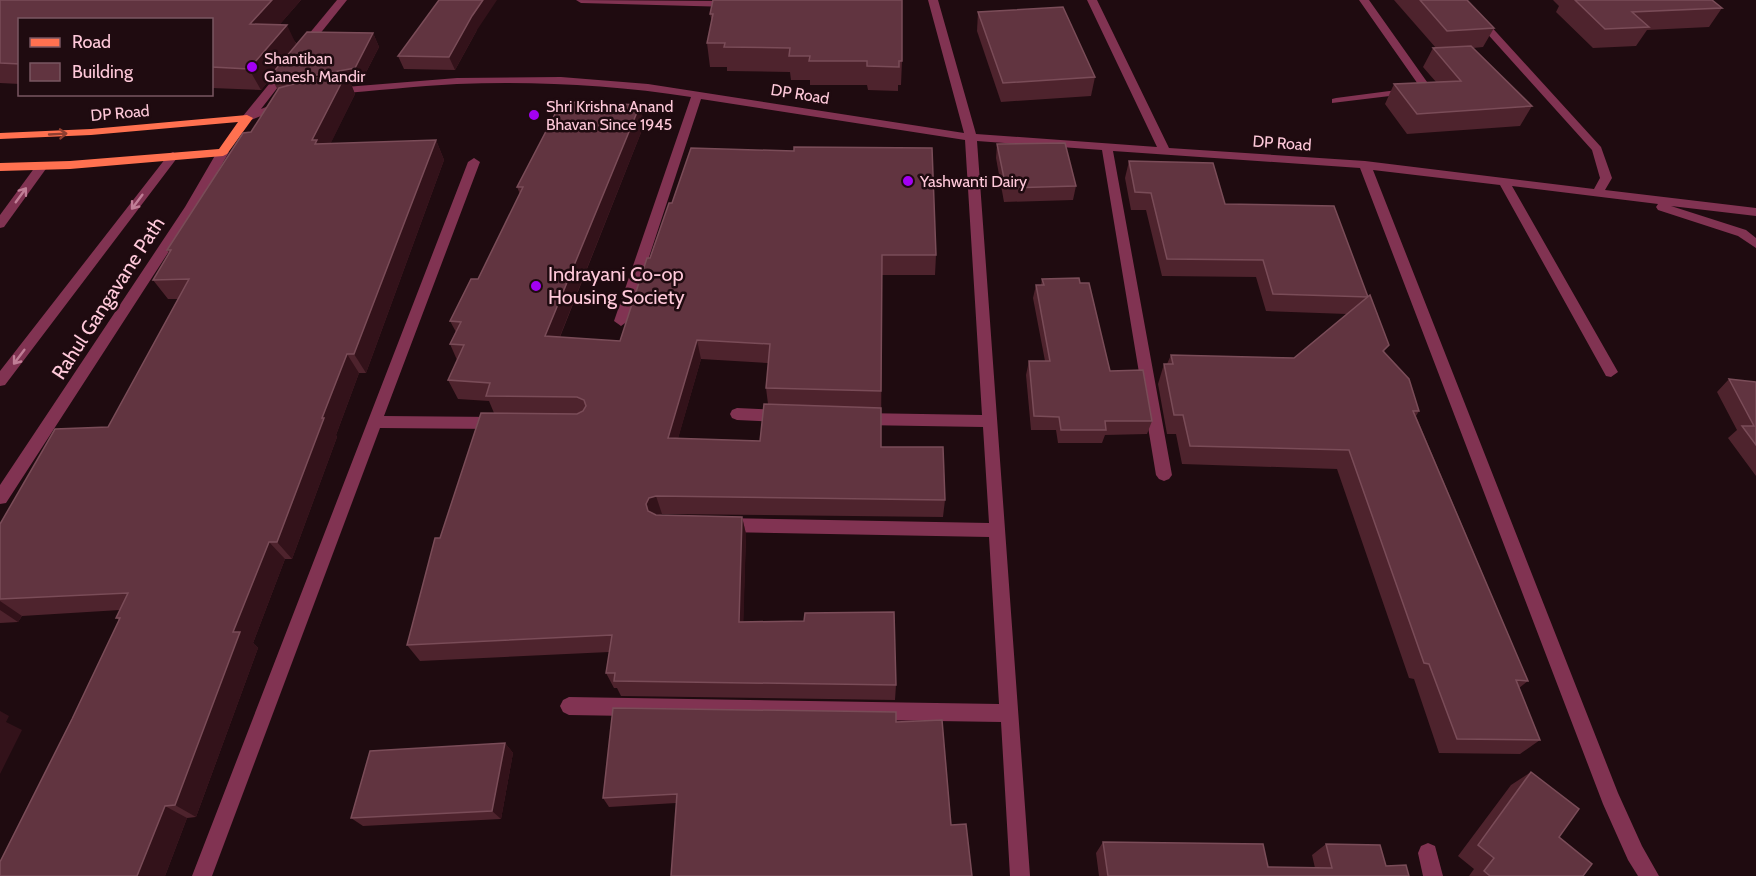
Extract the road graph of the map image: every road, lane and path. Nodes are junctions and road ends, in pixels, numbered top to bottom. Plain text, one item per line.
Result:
1 (342, 0) edge
2 (581, 0) edge
3 (933, 0) edge
4 (1092, 0) edge
5 (1364, 0) edge
6 (1462, 0) edge
7 (748, 4) edge
8 (318, 93) edge
9 (697, 95) junction
10 (296, 99) edge
11 (1336, 101) dead end
12 (247, 118) junction
13 (0, 136) edge
14 (971, 137) junction
15 (1107, 147) junction
16 (1165, 151) junction
17 (223, 152) junction
18 (173, 156) junction
19 (474, 162) dead end
20 (1365, 165) junction
21 (42, 166) junction
22 (0, 167) edge
23 (1504, 182) junction
24 (1598, 192) junction
25 (1631, 196) junction
26 (1756, 212) edge
27 (0, 224) edge
28 (1756, 244) edge
29 (621, 321) dead end
30 (1611, 372) dead end
31 (0, 381) edge
32 (737, 414) dead end
33 (794, 416) edge
34 (840, 418) edge
35 (990, 421) junction
36 (374, 422) junction
37 (514, 423) edge
38 (1164, 475) dead end
39 (0, 498) edge
40 (710, 524) edge
41 (997, 530) junction
42 (569, 706) dead end
43 (1009, 713) junction
44 (1428, 854) dead end
45 (202, 876) edge
46 (1020, 876) edge
47 (1433, 876) edge
48 (1649, 876) edge

1 - 12 street
2 - 7 street
3 - 14 street
4 - 16 street
5 - 11 street
6 - 24 street
8 - 9 street, DP Road
9 - 14 street, DP Road
9 - 29 street
10 - 12 street, DP Road
13 -> 12 main road, DP Road
12 - 17 main road, Rahul Gangavane Path
14 - 15 street, DP Road
14 - 35 street
15 - 16 street, DP Road
15 - 38 street
16 - 20 street, DP Road
17 - 18 main road
17 - 39 street, Rahul Gangavane Path
18 - 21 main road
18 -> 31 street
19 - 36 street
20 - 23 street, DP Road
20 - 48 street
21 - 22 main road
27 -> 21 street
23 - 24 street, DP Road
23 - 30 street
24 - 25 street, DP Road
25 - 26 street, DP Road
25 - 28 street
32 - 33 street
34 - 35 street
35 - 41 street
36 - 37 street
36 - 45 street
40 - 41 street
41 - 43 street
42 - 43 street
43 - 46 street
44 - 47 street

